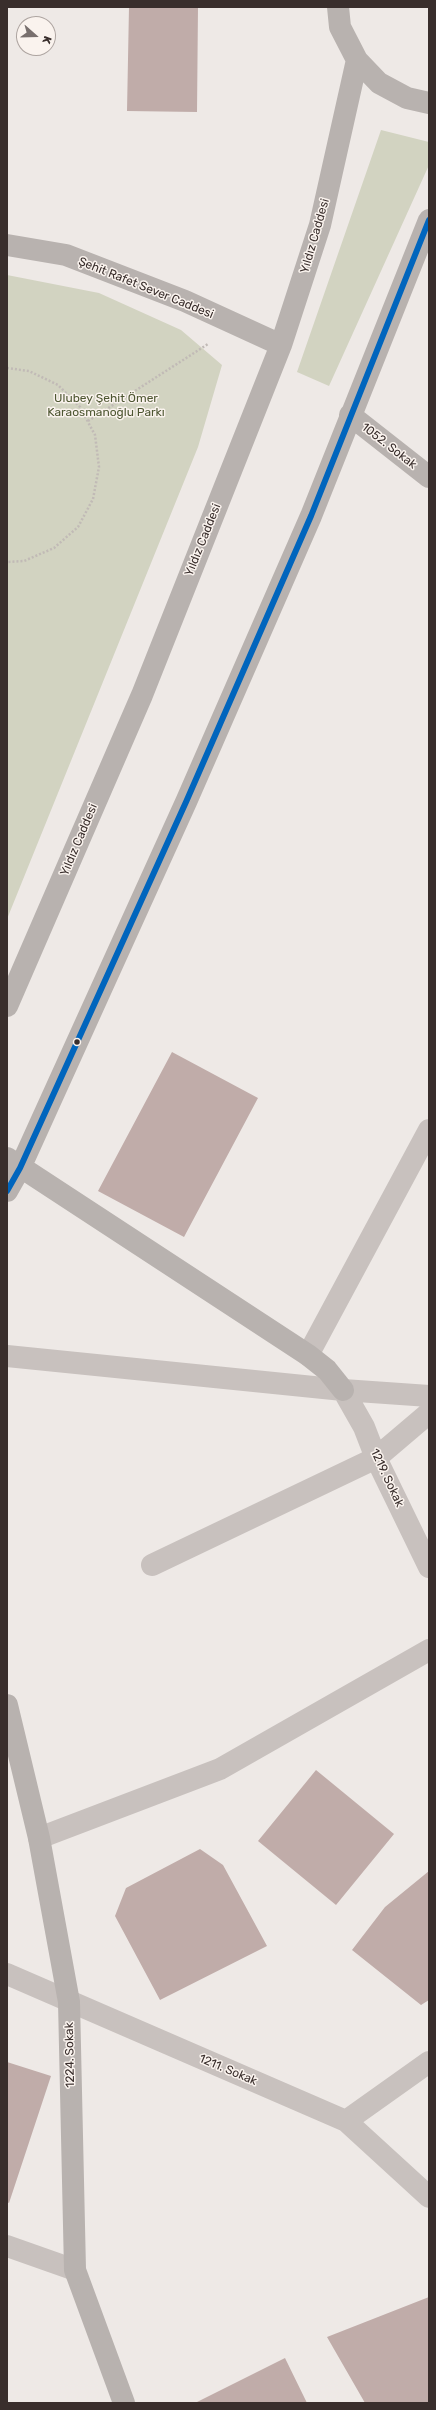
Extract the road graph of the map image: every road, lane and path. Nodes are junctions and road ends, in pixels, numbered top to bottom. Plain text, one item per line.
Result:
1 (338, 7) edge
2 (357, 60) junction
3 (429, 103) edge
4 (429, 220) edge
5 (7, 245) edge
6 (237, 325) junction
7 (281, 345) junction
8 (7, 368) edge
9 (350, 415) junction
10 (88, 421) junction
11 (429, 477) edge
12 (7, 562) edge
13 (7, 1006) edge
14 (429, 1130) edge
15 (14, 1163) edge
16 (7, 1191) edge
17 (308, 1355) junction
18 (7, 1356) edge
19 (343, 1390) junction
20 (429, 1396) edge
21 (429, 1413) edge
22 (376, 1458) junction
23 (152, 1565) dead end
24 (429, 1567) edge
25 (429, 1650) edge
26 (7, 1705) edge
27 (39, 1838) junction
28 (7, 1974) edge
29 (69, 2002) junction
30 (429, 2062) edge
31 (346, 2121) junction
32 (429, 2197) edge
33 (7, 2246) edge
34 (75, 2270) junction
35 (124, 2403) edge

1 - 2 main road
2 - 3 main road
2 - 7 main road, Yıldız Caddesi
4 - 9 main road
5 - 6 main road, Şehit Rafet Sever Caddesi
6 - 7 main road, Şehit Rafet Sever Caddesi
6 - 10 path
7 - 13 main road, Yıldız Caddesi
8 - 10 path
9 - 11 main road, 1052. Sokak
9 - 15 main road
10 - 12 path
14 - 17 street
15 - 16 main road
15 - 17 main road
17 - 19 main road
18 - 19 street
19 - 20 street
19 - 22 street, 1219. Sokak
21 - 22 street
22 - 23 street
22 - 24 street, 1219. Sokak
25 - 27 street
26 - 27 main road, 1224. Sokak
27 - 29 main road, 1224. Sokak
28 - 29 street, 1211. Sokak
29 - 31 street, 1211. Sokak
29 - 34 main road, 1224. Sokak
30 - 31 street
31 - 32 street, 1211. Sokak
33 - 34 street
34 - 35 main road, 1224. Sokak

